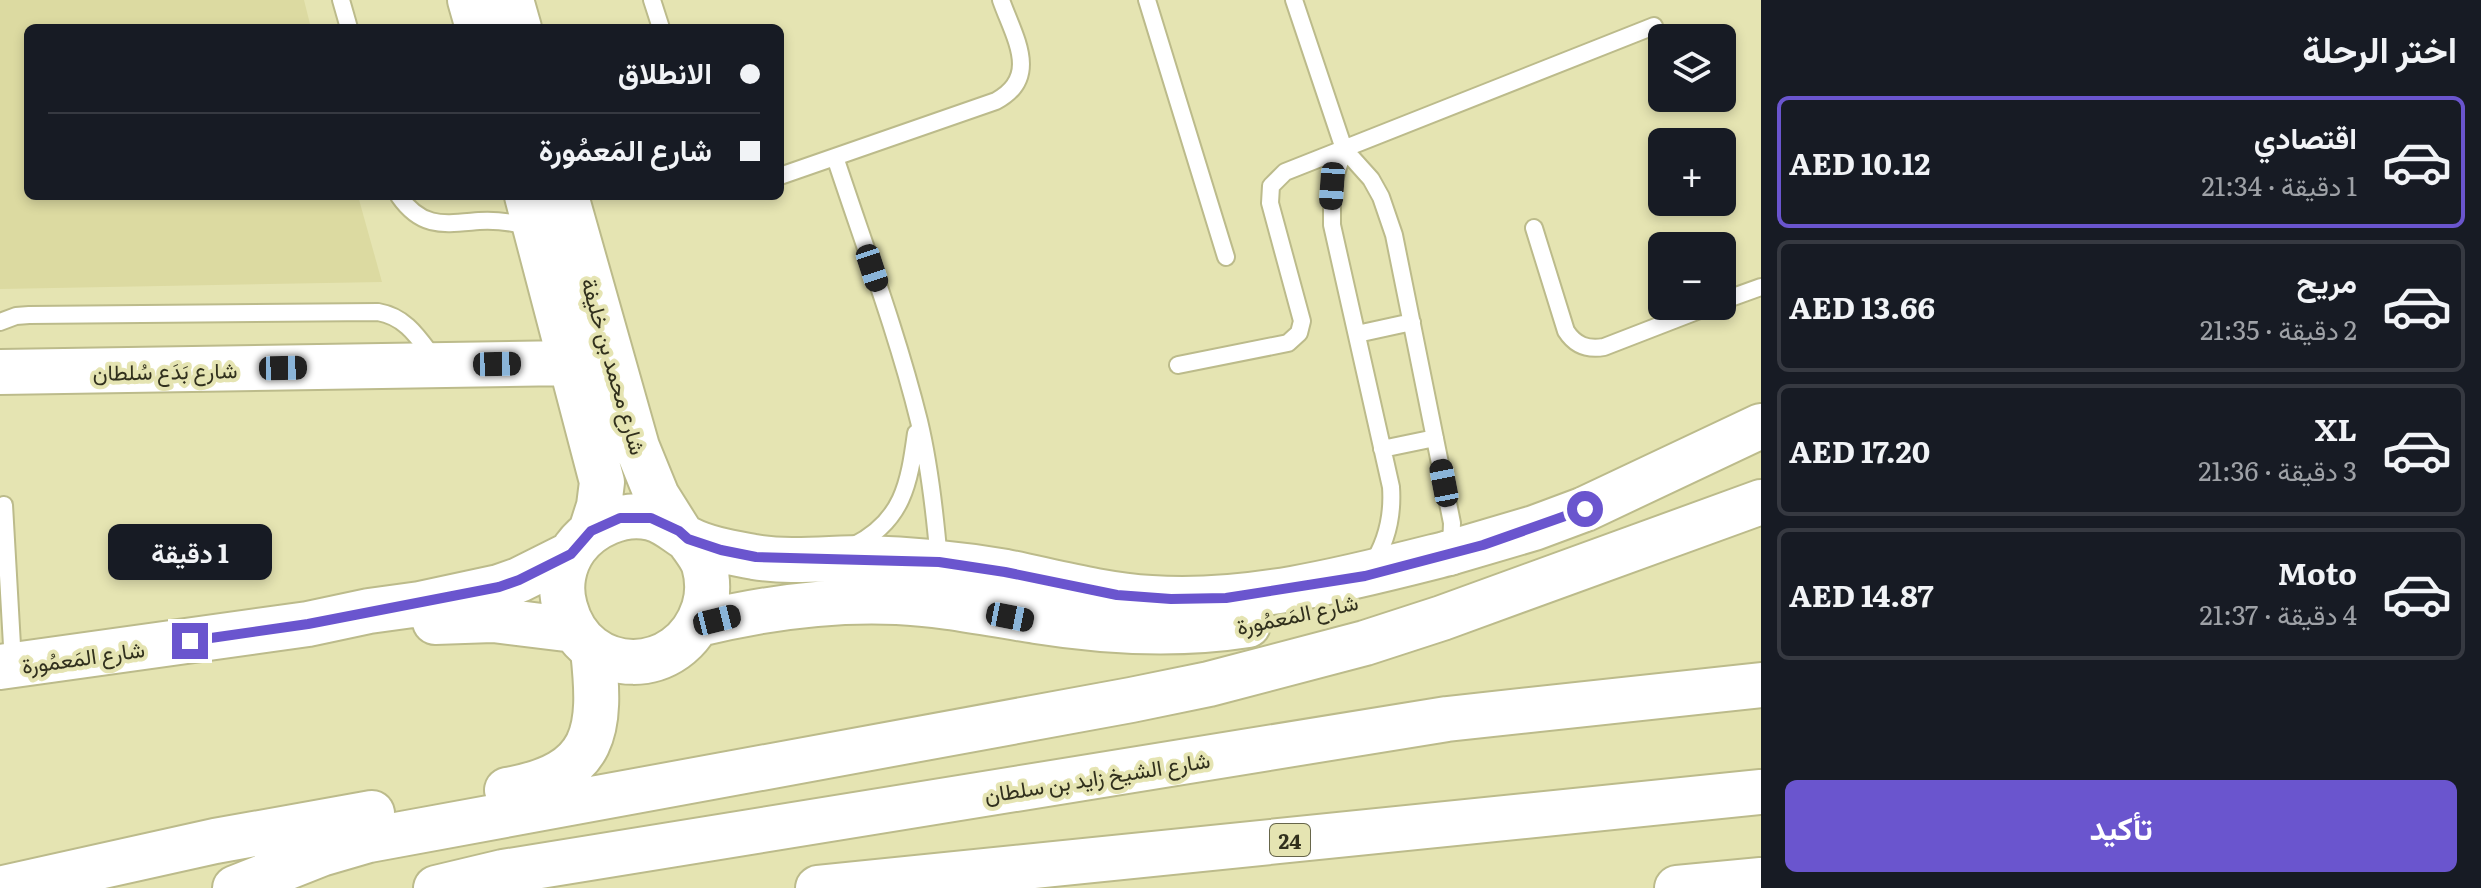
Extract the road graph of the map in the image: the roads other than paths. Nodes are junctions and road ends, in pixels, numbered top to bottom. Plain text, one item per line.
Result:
1 (341, 0) edge
2 (470, 0) edge
3 (511, 0) edge
4 (652, 0) edge
5 (1001, 0) edge
6 (1147, 0) edge
7 (1294, 0) edge
8 (348, 24) edge
9 (477, 24) edge
10 (518, 24) edge
11 (660, 24) edge
12 (1648, 28) edge
13 (1344, 149) junction
14 (835, 157) junction
15 (784, 175) edge
16 (402, 200) edge
17 (567, 200) edge
18 (531, 212) edge
19 (1534, 228) dead end
20 (1226, 257) dead end
21 (1761, 287) edge
22 (1736, 296) edge
23 (1674, 320) edge
24 (0, 322) edge
25 (1412, 322) junction
26 (1357, 334) junction
27 (569, 363) junction
28 (440, 365) junction
29 (1178, 365) dead end
30 (0, 372) edge
31 (918, 420) junction
32 (1761, 426) edge
33 (1435, 438) junction
34 (1382, 449) junction
35 (1761, 502) edge
36 (4, 505) dead end
37 (683, 535) junction
38 (581, 543) junction
39 (1449, 553) junction
40 (829, 559) junction
41 (928, 575) junction
42 (1365, 576) junction
43 (856, 602) junction
44 (308, 624) junction
45 (699, 624) junction
46 (584, 640) junction
47 (6, 666) edge
48 (1761, 685) edge
49 (1761, 792) edge
50 (1761, 880) edge
51 (4, 888) edge
52 (235, 888) edge
53 (436, 888) edge
54 (818, 888) edge
55 (1677, 888) edge

1 - 8 lane
2 - 9 main road
3 - 10 main road
4 - 11 lane
5 - 14 lane
6 - 20 lane
7 - 13 lane
12 - 13 lane
13 - 25 lane
13 - 26 lane
13 - 29 lane
14 - 15 lane
14 - 31 lane
16 - 18 lane
17 - 37 main road, شارع محمد بن خليفة
18 - 27 main road, شارع محمد بن خليفة
19 - 23 lane
21 - 22 lane
24 - 28 lane
25 - 26 lane
25 - 33 lane
26 - 34 lane
27 - 28 main road, شارع بَدَع سُلطان
27 - 38 main road, شارع محمد بن خليفة
28 - 30 main road, شارع بَدَع سُلطان
31 - 40 lane
31 - 41 lane
32 - 39 main road
33 - 34 lane
33 - 39 lane
34 - 42 lane
35 - 52 main road
36 - 47 lane
37 - 38 main road
37 - 40 main road, شارع المَعمُورة
37 - 45 main road
38 - 44 main road, شارع المَعمُورة
38 - 46 main road
39 - 42 main road, شارع المَعمُورة
39 - 43 main road, شارع المَعمُورة
40 - 41 main road, شارع المَعمُورة
41 - 42 main road, شارع المَعمُورة
41 - 43 lane
43 - 45 main road, شارع المَعمُورة
44 - 46 main road, شارع المَعمُورة
44 - 47 main road, شارع المَعمُورة
45 - 46 main road
46 - 51 main road
48 - 53 main road, شارع الشيخ زايد بن سلطان
49 - 54 main road, 24
50 - 55 main road

